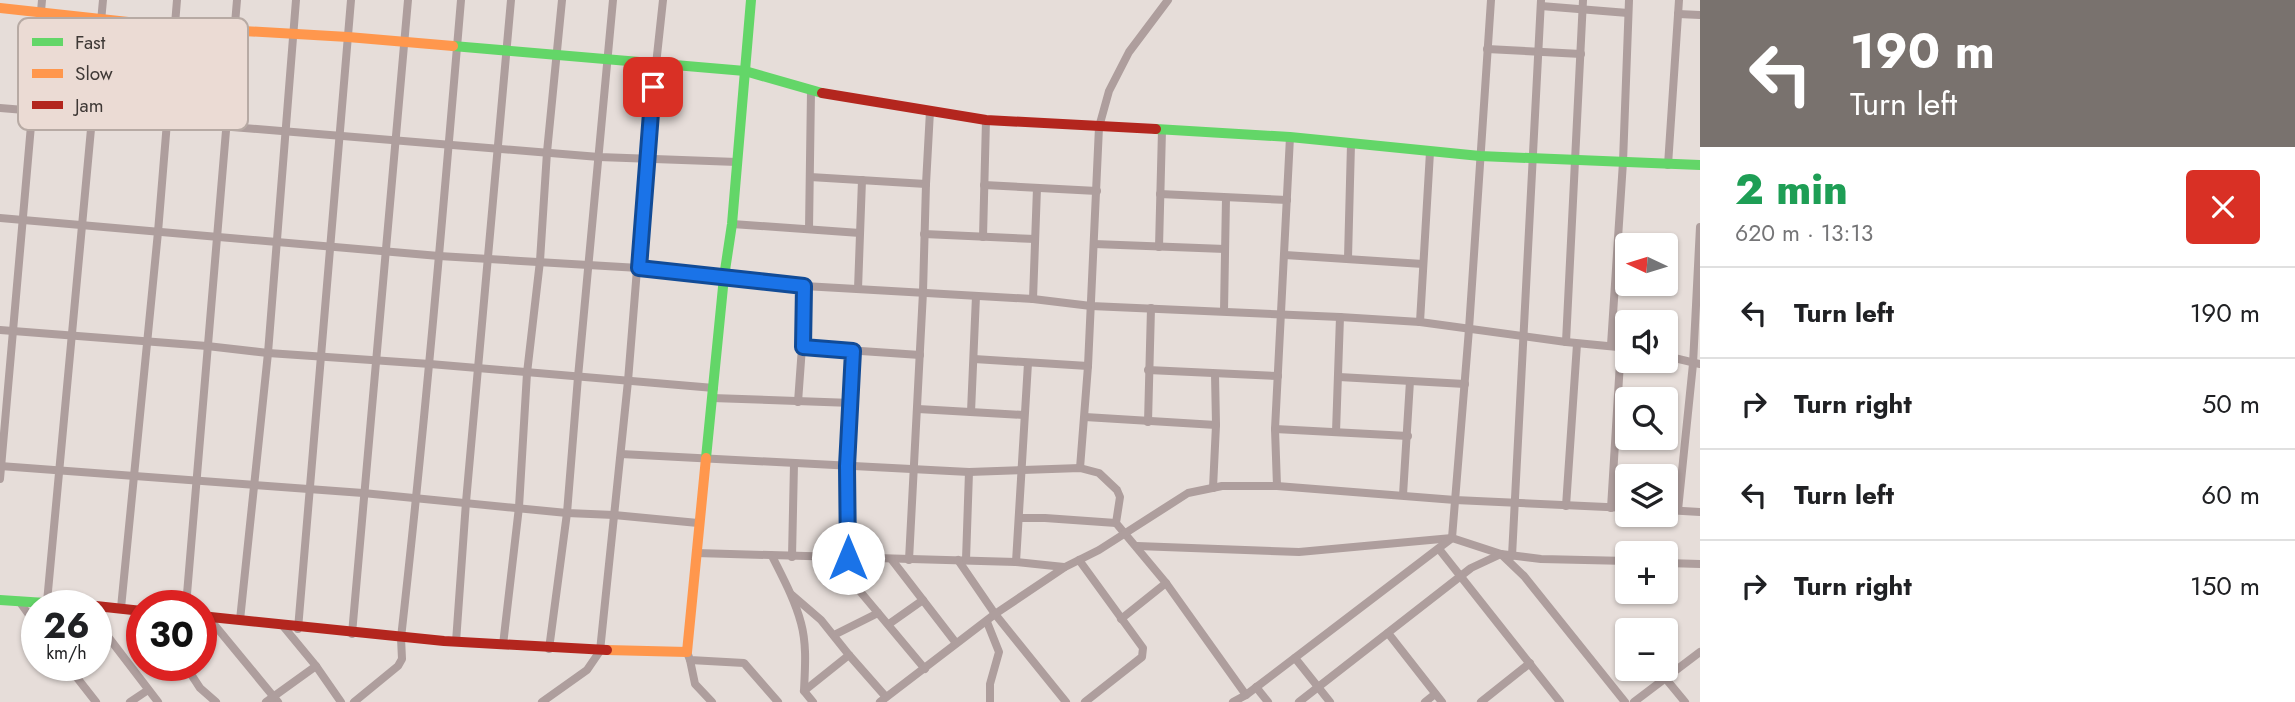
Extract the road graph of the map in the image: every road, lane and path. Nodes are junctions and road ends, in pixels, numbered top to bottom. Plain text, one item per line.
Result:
1 (42, 0) edge
2 (103, 0) edge
3 (177, 0) edge
4 (237, 0) edge
5 (296, 0) edge
6 (351, 0) edge
7 (408, 0) edge
8 (461, 0) edge
9 (511, 0) edge
10 (562, 0) edge
11 (613, 0) edge
12 (663, 0) edge
13 (751, 0) edge
14 (1168, 0) edge
15 (1491, 0) edge
16 (1629, 0) edge
17 (1678, 0) edge
18 (1541, 3) edge
19 (1583, 4) edge
20 (0, 8) edge
21 (41, 12) junction
22 (1628, 13) junction
23 (1678, 14) junction
24 (1700, 15) edge
25 (40, 18) edge
26 (102, 18) joint
27 (175, 18) edge
28 (235, 18) edge
29 (248, 31) edge
30 (293, 35) junction
31 (348, 37) junction
32 (404, 43) junction
33 (457, 47) junction
34 (1487, 49) junction
35 (1540, 51) junction
36 (506, 52) junction
37 (1581, 54) junction
38 (556, 56) junction
39 (608, 60) junction
40 (656, 64) junction
41 (744, 71) junction
42 (811, 91) junction
43 (0, 108) edge
44 (18, 110) edge
45 (930, 111) junction
46 (986, 120) junction
47 (1099, 127) junction
48 (248, 129) edge
49 (30, 130) edge
50 (91, 130) edge
51 (167, 130) edge
52 (225, 130) edge
53 (1162, 130) junction
54 (285, 131) junction
55 (340, 136) junction
56 (1290, 137) junction
57 (396, 141) junction
58 (1351, 144) junction
59 (451, 145) junction
60 (498, 149) junction
61 (547, 152) junction
62 (1430, 152) junction
63 (1480, 156) junction
64 (599, 157) junction
65 (646, 158) junction
66 (1533, 159) junction
67 (1576, 160) junction
68 (737, 162) junction
69 (1623, 162) junction
70 (1668, 164) junction
71 (1700, 165) edge
72 (810, 177) junction
73 (862, 180) junction
74 (926, 184) junction
75 (984, 184) junction
76 (1037, 188) junction
77 (1097, 191) junction
78 (1160, 194) junction
79 (1226, 198) junction
80 (1287, 200) junction
81 (0, 218) edge
82 (23, 220) junction
83 (82, 224) junction
84 (732, 224) junction
85 (1700, 228) edge
86 (809, 229) junction
87 (158, 232) junction
88 (860, 233) junction
89 (924, 234) junction
90 (216, 236) junction
91 (983, 237) junction
92 (1035, 239) junction
93 (277, 240) junction
94 (1094, 244) junction
95 (330, 245) junction
96 (1159, 247) junction
97 (1224, 249) junction
98 (386, 251) junction
99 (1285, 255) junction
100 (439, 256) junction
101 (487, 258) junction
102 (1348, 258) junction
103 (540, 261) junction
104 (1423, 264) junction
105 (589, 266) junction
106 (639, 268) junction
107 (724, 277) junction
108 (804, 286) junction
109 (858, 289) junction
110 (1699, 291) edge
111 (923, 292) junction
112 (976, 296) junction
113 (1033, 299) junction
114 (1091, 306) junction
115 (1151, 308) junction
116 (1621, 310) edge
117 (1224, 311) junction
118 (1282, 314) junction
119 (1340, 317) junction
120 (1420, 322) junction
121 (1469, 329) junction
122 (0, 330) edge
123 (13, 331) junction
124 (71, 337) junction
125 (1521, 337) junction
126 (147, 342) junction
127 (1566, 342) junction
128 (1577, 344) junction
129 (206, 346) junction
130 (1615, 346) edge
131 (803, 347) junction
132 (853, 351) junction
133 (268, 353) junction
134 (920, 355) junction
135 (322, 357) junction
136 (974, 359) junction
137 (1678, 359) edge
138 (376, 360) junction
139 (1028, 363) junction
140 (430, 364) junction
141 (1697, 364) edge
142 (1088, 366) junction
143 (478, 368) junction
144 (1148, 370) junction
145 (527, 373) junction
146 (1618, 373) edge
147 (1215, 374) junction
148 (1278, 376) junction
149 (578, 377) junction
150 (1339, 377) junction
151 (628, 381) junction
152 (1410, 381) junction
153 (1465, 384) junction
154 (713, 393) junction
155 (798, 402) junction
156 (852, 403) junction
157 (918, 409) junction
158 (971, 412) junction
159 (1024, 415) junction
160 (1086, 417) junction
161 (1147, 422) junction
162 (1216, 425) junction
163 (1275, 429) junction
164 (1335, 432) junction
165 (1408, 436) junction
166 (621, 454) junction
167 (705, 459) junction
168 (794, 464) junction
169 (1, 466) edge
170 (847, 466) junction
171 (1080, 468) junction
172 (912, 470) junction
173 (1021, 470) junction
174 (59, 472) junction
175 (970, 472) junction
176 (135, 476) junction
177 (0, 479) edge
178 (195, 480) junction
179 (255, 486) junction
180 (1277, 486) junction
181 (1213, 488) junction
182 (309, 490) junction
183 (363, 493) junction
184 (1403, 495) junction
185 (416, 497) junction
186 (1455, 500) junction
187 (466, 502) junction
188 (1515, 502) junction
189 (1566, 506) junction
190 (519, 507) junction
191 (1611, 508) junction
192 (1615, 508) edge
193 (1678, 510) joint
194 (1700, 512) edge
195 (567, 513) junction
196 (614, 515) junction
197 (1020, 518) junction
198 (698, 523) junction
199 (1116, 523) junction
200 (1125, 532) junction
201 (1452, 538) junction
202 (1137, 546) junction
203 (1439, 549) junction
204 (696, 553) junction
205 (1501, 554) junction
206 (772, 556) junction
207 (792, 556) junction
208 (1512, 556) junction
209 (848, 558) junction
210 (892, 560) junction
211 (909, 560) junction
212 (962, 560) junction
213 (1079, 560) junction
214 (1615, 561) edge
215 (1016, 562) junction
216 (1678, 563) edge
217 (1700, 564) edge
218 (1065, 567) junction
219 (1460, 577) junction
220 (1166, 583) junction
221 (48, 590) edge
222 (187, 590) edge
223 (790, 593) junction
224 (0, 600) edge
225 (923, 600) junction
226 (19, 601) joint
227 (21, 604) edge
228 (112, 607) edge
229 (121, 608) junction
230 (126, 609) edge
231 (878, 613) junction
232 (995, 614) junction
233 (217, 618) edge
234 (1121, 619) junction
235 (240, 620) junction
236 (987, 622) junction
237 (889, 624) junction
238 (283, 626) junction
239 (298, 629) junction
240 (217, 632) edge
241 (1388, 633) junction
242 (352, 634) junction
243 (834, 635) junction
244 (401, 638) junction
245 (112, 642) edge
246 (456, 642) junction
247 (956, 643) junction
248 (503, 645) junction
249 (549, 649) junction
250 (600, 651) junction
251 (1700, 652) edge
252 (849, 655) junction
253 (688, 656) junction
254 (1295, 657) junction
255 (1530, 663) junction
256 (316, 666) junction
257 (925, 669) junction
258 (1678, 669) edge
259 (80, 681) edge
260 (195, 681) edge
261 (1663, 681) edge
262 (1668, 681) edge
263 (1256, 687) junction
264 (1318, 688) junction
265 (148, 690) junction
266 (804, 691) junction
267 (1435, 694) junction
268 (1246, 695) junction
269 (276, 699) edge
270 (883, 700) edge
271 (96, 702) edge
272 (130, 702) edge
273 (158, 702) edge
274 (216, 702) edge
275 (266, 702) edge
276 (341, 702) edge
277 (354, 702) edge
278 (542, 702) edge
279 (712, 702) edge
280 (778, 702) edge
281 (813, 702) edge
282 (990, 702) edge
283 (1066, 702) edge
284 (1084, 702) edge
285 (1233, 702) edge
286 (1268, 702) edge
287 (1299, 702) edge
288 (1330, 702) edge
289 (1425, 702) edge
290 (1442, 702) edge
291 (1481, 702) edge
292 (1560, 702) edge
293 (1625, 702) edge
294 (1634, 702) edge
295 (1685, 702) edge

1 - 21 street
2 - 26 street
3 - 27 street
4 - 28 street
5 - 30 street
6 - 31 street
7 - 32 street
8 - 33 street
9 - 36 street
10 - 38 street
11 - 39 street
12 - 40 street
13 - 41 street
14 - 47 street
15 - 34 street
16 - 22 street
17 - 23 street
18 - 19 street
18 - 35 street
19 - 22 street
19 - 37 street
20 - 21 street
21 - 25 street
21 - 26 street
22 - 69 street
23 - 24 street
23 - 70 street
29 - 30 street
30 - 31 street
30 - 54 street
31 - 32 street
31 - 55 street
32 - 33 street
32 - 57 street
33 - 36 street
33 - 59 street
34 - 35 street
34 - 63 street
35 - 37 street
35 - 66 street
36 - 38 street
36 - 60 street
37 - 67 street
38 - 39 street
38 - 61 street
39 - 40 street
39 - 64 street
40 - 41 street
40 - 65 street
41 - 42 street
41 - 68 street
42 - 45 street
42 - 72 street
43 - 44 street
45 - 46 street
45 - 74 street
46 - 47 street
46 - 75 street
47 - 53 street
47 - 77 street
48 - 54 street
49 - 82 street
50 - 83 street
51 - 87 street
52 - 90 street
53 - 56 street
53 - 78 street
54 - 55 street
54 - 93 street
55 - 57 street
55 - 95 street
56 - 58 street
56 - 80 street
57 - 59 street
57 - 98 street
58 - 62 street
58 - 102 street
59 - 60 street
59 - 100 street
60 - 61 street
60 - 101 street
61 - 64 street
61 - 103 street
62 - 63 street
62 - 104 street
63 - 66 street
63 - 121 street
64 - 65 street
64 - 105 street
65 - 68 street
65 - 106 street
66 - 67 street
66 - 125 street
67 - 69 street
67 - 127 street
68 - 84 street
69 - 70 street
69 - 116 street
70 - 71 street
72 - 73 street
72 - 86 street
73 - 74 street
73 - 88 street
74 - 89 street
75 - 76 street
75 - 91 street
76 - 77 street
76 - 92 street
77 - 94 street
78 - 79 street
78 - 96 street
79 - 80 street
79 - 97 street
80 - 99 street
81 - 82 street
82 - 83 street
82 - 123 street
83 - 87 street
83 - 124 street
84 - 86 street
84 - 107 street
85 - 110 street
86 - 88 street
87 - 90 street
87 - 126 street
88 - 109 street
89 - 91 street
89 - 111 street
90 - 93 street
90 - 129 street
91 - 92 street
92 - 113 street
93 - 95 street
93 - 133 street
94 - 96 street
94 - 114 street
95 - 98 street
95 - 135 street
96 - 97 street
97 - 117 street
98 - 100 street
98 - 138 street
99 - 102 street
99 - 118 street
100 - 101 street
100 - 140 street
101 - 103 street
101 - 143 street
102 - 104 street
103 - 105 street
103 - 145 street
104 - 120 street
105 - 106 street
105 - 149 street
106 - 107 street
106 - 151 street
107 - 108 street
107 - 154 street
108 - 109 street
108 - 131 street
109 - 111 street
110 - 141 street
111 - 112 street
111 - 134 street
112 - 113 street
112 - 136 street
113 - 114 street
114 - 115 street
114 - 142 street
115 - 117 street
115 - 144 street
117 - 118 street
118 - 119 street
118 - 148 street
119 - 120 street
119 - 150 street
120 - 121 street
121 - 125 street
121 - 153 street
122 - 123 street
123 - 124 street
123 - 169 street
124 - 126 street
124 - 174 street
125 - 127 street
125 - 188 street
126 - 129 street
126 - 176 street
127 - 128 street
128 - 130 street
128 - 189 street
129 - 133 street
129 - 178 street
131 - 132 street
131 - 155 street
132 - 134 street
132 - 156 street
133 - 135 street
133 - 179 street
134 - 157 street
135 - 138 street
135 - 182 street
136 - 139 street
136 - 158 street
137 - 141 street
138 - 140 street
138 - 183 street
139 - 142 street
139 - 159 street
140 - 143 street
140 - 185 street
141 - 193 street
142 - 160 street
143 - 145 street
143 - 187 street
144 - 147 street
144 - 161 street
145 - 149 street
145 - 190 street
146 - 191 street
147 - 148 street
147 - 162 street
148 - 163 street
149 - 151 street
149 - 195 street
150 - 152 street
150 - 164 street
151 - 154 street
151 - 166 street
152 - 153 street
152 - 165 street
153 - 186 street
154 - 155 street
154 - 167 street
155 - 156 street
156 - 170 street
157 - 158 street
157 - 172 street
158 - 159 street
159 - 173 street
160 - 161 street
160 - 171 street
161 - 162 street
162 - 181 street
163 - 164 street
163 - 180 street
164 - 165 street
165 - 184 street
166 - 167 street
166 - 196 street
167 - 168 street
167 - 198 street
168 - 170 street
168 - 207 street
169 - 174 street
169 - 177 street
170 - 172 street
170 - 209 street
171 - 173 street
171 - 199 street
172 - 175 street
172 - 211 street
173 - 175 street
173 - 197 street
174 - 176 street
174 - 221 street
175 - 212 street
176 - 178 street
176 - 229 street
178 - 179 street
178 - 222 street
179 - 182 street
179 - 235 street
180 - 181 street
180 - 184 street
181 - 200 street
182 - 183 street
182 - 239 street
183 - 185 street
183 - 242 street
184 - 186 street
185 - 187 street
185 - 244 street
186 - 188 street
186 - 201 street
187 - 190 street
187 - 246 street
188 - 189 street
188 - 208 street
189 - 191 street
190 - 195 street
190 - 248 street
191 - 192 street
193 - 194 street
195 - 196 street
195 - 249 street
196 - 198 street
196 - 250 street
197 - 199 street
197 - 215 street
198 - 204 street
199 - 200 street
200 - 202 street
200 - 213 street
201 - 202 street
201 - 203 street
201 - 205 street
202 - 220 street
203 - 219 street
203 - 254 street
204 - 206 street
204 - 253 street
205 - 208 street
205 - 219 street
205 - 293 street
206 - 207 street
206 - 223 street
207 - 209 street
208 - 214 street
209 - 210 street
209 - 231 street
210 - 211 street
210 - 225 street
211 - 212 street
212 - 215 street
212 - 232 street
213 - 218 street
213 - 234 street
215 - 218 street
216 - 217 street
218 - 232 street
219 - 241 street
219 - 255 street
220 - 234 street
220 - 268 street
223 - 243 street
223 - 266 street
224 - 226 street
225 - 237 street
225 - 247 street
226 - 227 street
228 - 229 street
229 - 230 street
231 - 237 street
231 - 243 street
232 - 236 street
232 - 283 street
233 - 235 street
234 - 284 street
235 - 238 street
236 - 247 street
236 - 282 street
237 - 257 street
238 - 239 street
238 - 256 street
239 - 242 street
240 - 269 street
241 - 264 street
241 - 267 street
242 - 244 street
243 - 252 street
244 - 246 street
244 - 277 street
245 - 265 street
246 - 248 street
247 - 257 street
248 - 249 street
249 - 250 street
250 - 253 street
250 - 278 street
251 - 258 street
252 - 266 street
252 - 270 street
253 - 279 street
253 - 280 street
254 - 263 street
254 - 264 street
255 - 291 street
255 - 292 street
256 - 269 street
256 - 276 street
257 - 270 street
259 - 271 street
260 - 274 street
261 - 294 street
262 - 295 street
263 - 268 street
263 - 286 street
264 - 287 street
264 - 288 street
265 - 272 street
265 - 273 street
266 - 281 street
267 - 289 street
267 - 290 street
268 - 285 street
269 - 275 street

